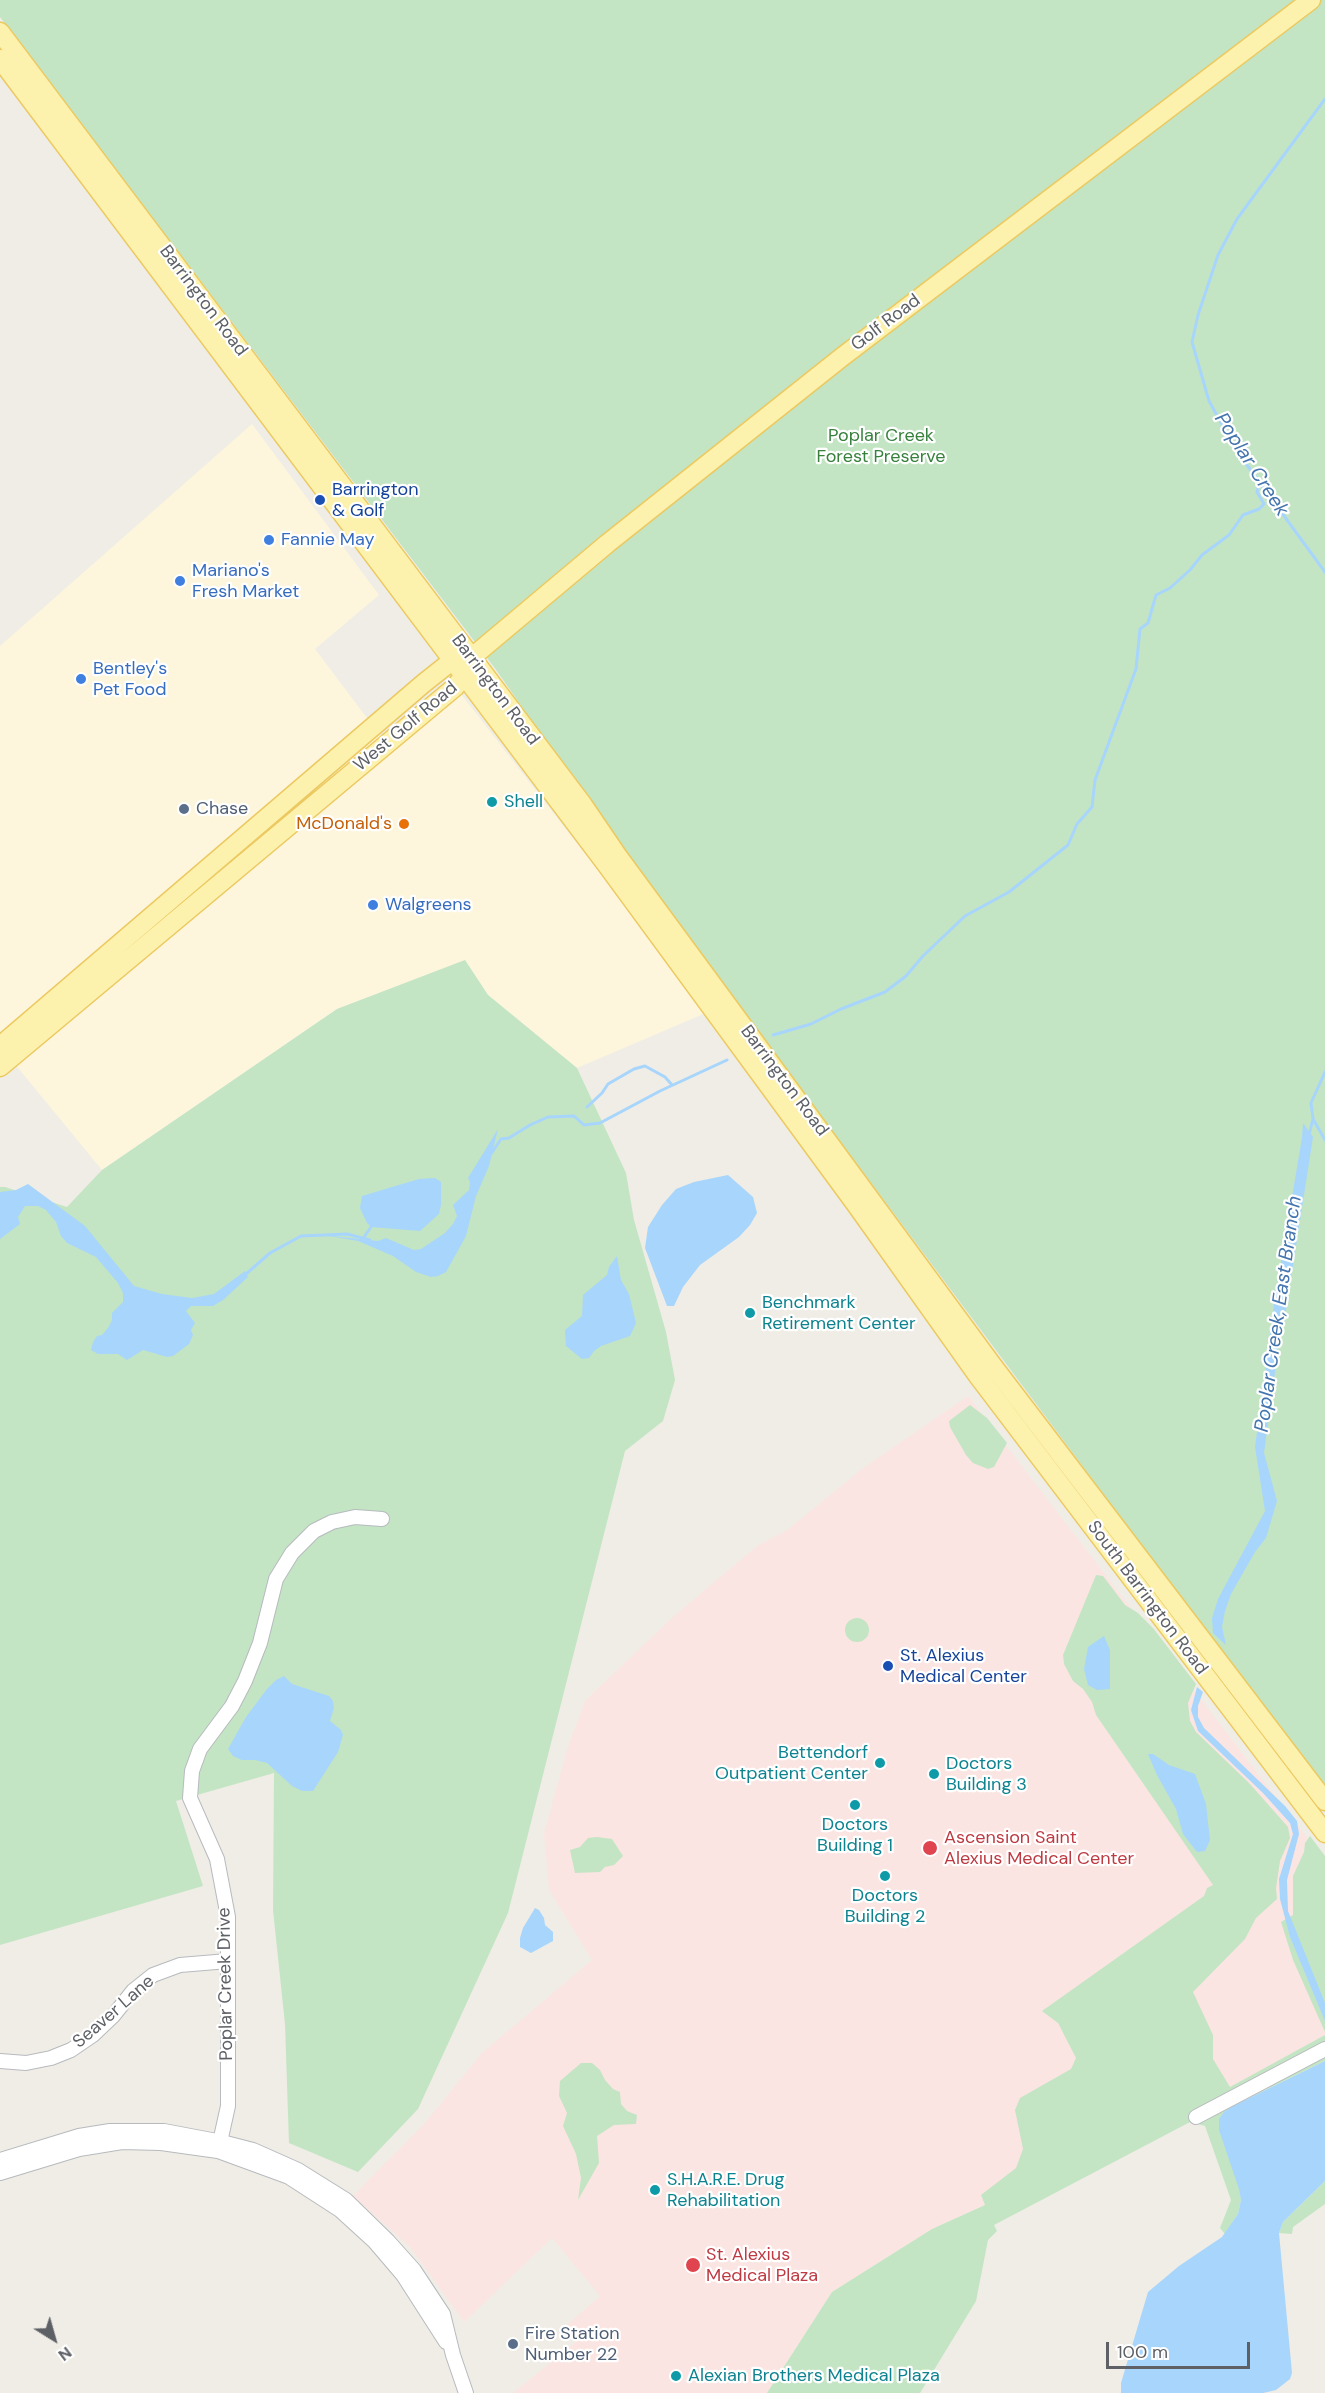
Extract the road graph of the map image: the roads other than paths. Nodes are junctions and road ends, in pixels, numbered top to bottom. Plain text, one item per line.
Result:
1 (1311, 0) edge
2 (0, 32) edge
3 (0, 59) edge
4 (462, 659) junction
5 (465, 676) junction
6 (0, 1046) edge
7 (0, 1067) edge
8 (977, 1358) junction
9 (382, 1519) dead end
10 (1325, 1802) edge
11 (1325, 1833) edge
12 (228, 1961) junction
13 (1325, 2049) edge
14 (0, 2061) edge
15 (1196, 2117) dead end
16 (220, 2147) junction
17 (0, 2160) edge
18 (0, 2173) edge
19 (466, 2393) edge

1 - 4 main road, Golf Road
2 - 4 main road, Barrington Road
3 - 4 main road, Barrington Road
4 - 5 main road, West Golf Road
4 - 6 main road, West Golf Road
4 - 8 main road, Barrington Road
5 - 7 main road, West Golf Road
5 - 8 main road, Barrington Road
8 - 10 main road, South Barrington Road
8 - 11 main road, South Barrington Road
9 - 12 street, Poplar Creek Drive
12 - 14 street, Seaver Lane
12 - 16 street, Poplar Creek Drive
13 - 15 street
16 - 17 street
16 - 18 street
16 - 19 street

